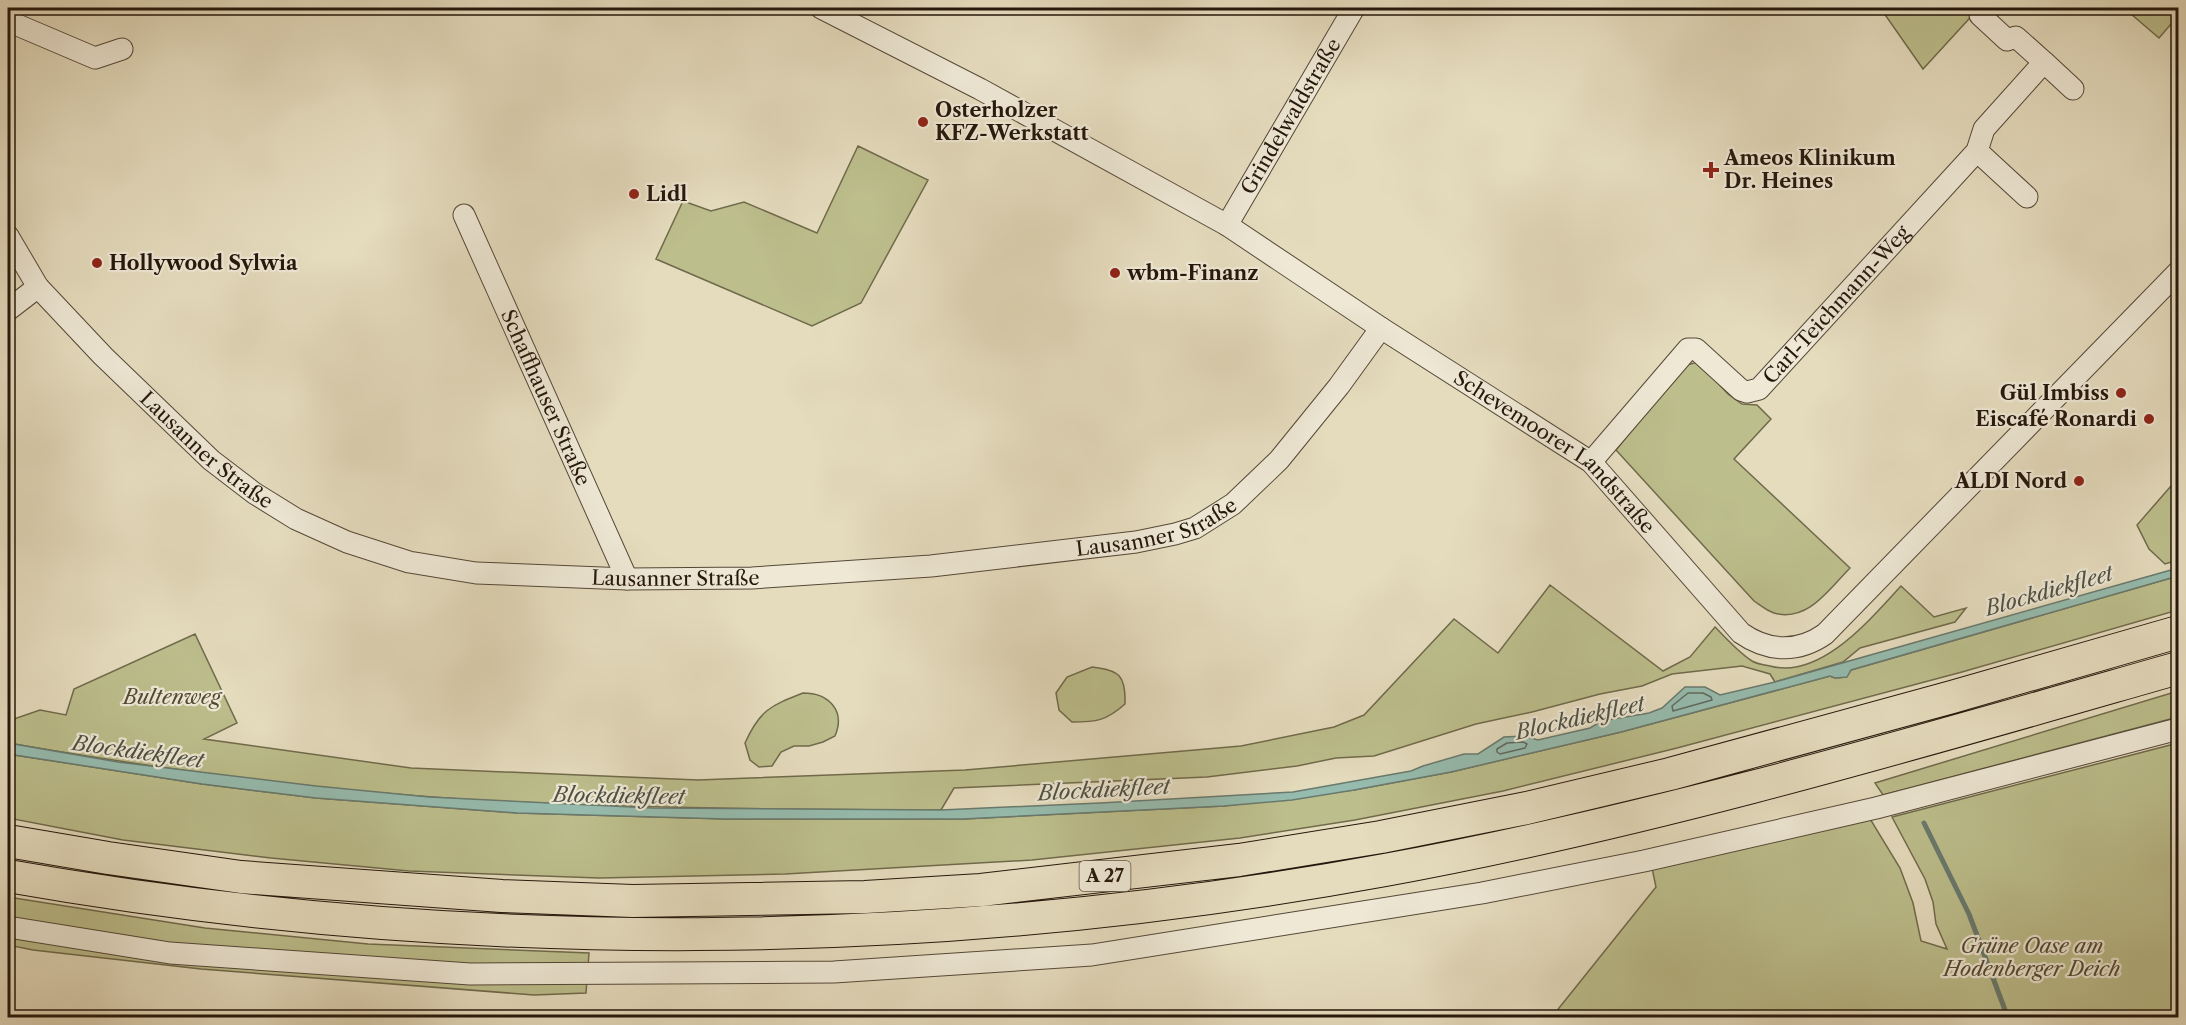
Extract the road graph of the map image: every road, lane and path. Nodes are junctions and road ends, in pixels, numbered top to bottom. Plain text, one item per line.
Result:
1 (821, 8) edge
2 (1354, 8) edge
3 (1980, 15) dead end
4 (8, 21) edge
5 (122, 49) dead end
6 (2044, 62) junction
7 (2073, 89) dead end
8 (1977, 151) junction
9 (2027, 197) dead end
10 (464, 215) dead end
11 (1227, 225) junction
12 (8, 236) edge
13 (2178, 272) edge
14 (38, 288) junction
15 (8, 310) edge
16 (1381, 328) junction
17 (1591, 462) junction
18 (627, 579) junction
19 (2178, 632) edge
20 (2178, 668) edge
21 (2178, 729) edge
22 (8, 842) edge
23 (8, 876) edge
24 (8, 927) edge

1 - 11 street, Schevemoorer Landstraße
2 - 11 street, Grindelwaldstraße
3 - 6 street
4 - 5 street
6 - 7 street
6 - 8 street, Carl-Teichmann-Weg
8 - 9 street
8 - 17 street, Carl-Teichmann-Weg
10 - 18 street, Schaffhauser Straße
11 - 16 street, Schevemoorer Landstraße
12 - 14 street, Lausanner Straße
13 - 17 street, Schevemoorer Landstraße
14 - 15 street
14 - 18 street, Lausanner Straße
16 - 17 street, Schevemoorer Landstraße
16 - 18 street, Lausanner Straße
19 - 22 highway, A 27
20 - 23 highway, A 27
21 - 24 street

